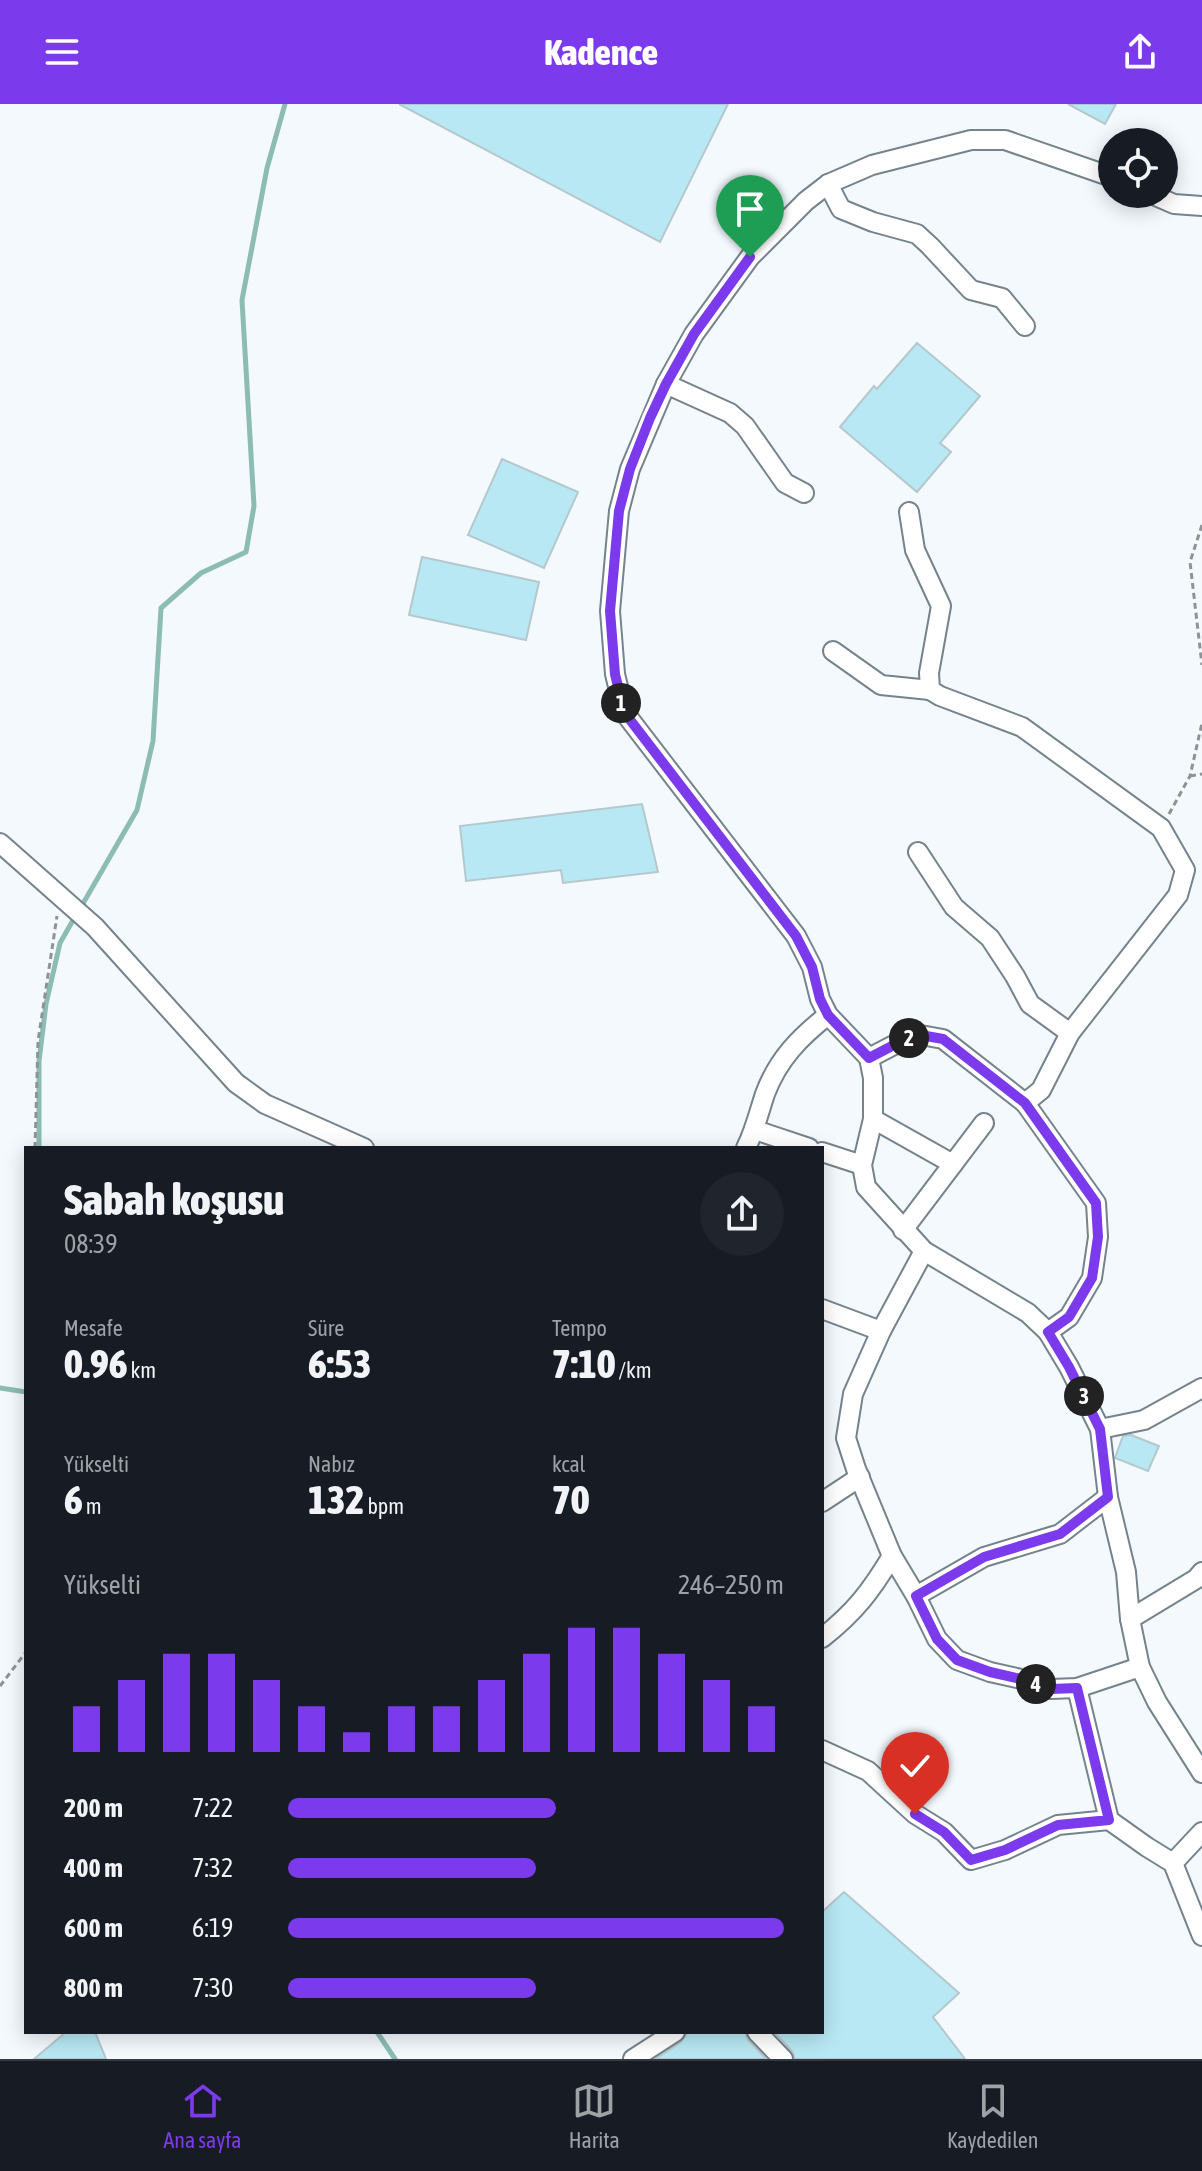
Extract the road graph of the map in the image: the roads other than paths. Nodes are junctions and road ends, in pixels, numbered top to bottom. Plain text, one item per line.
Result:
1 (1098, 172) edge
2 (828, 184) junction
3 (1178, 204) edge
4 (1202, 206) edge
5 (1025, 326) dead end
6 (666, 384) junction
7 (804, 493) dead end
8 (909, 512) dead end
9 (833, 651) dead end
10 (930, 690) junction
11 (0, 843) edge
12 (918, 852) dead end
13 (1185, 870) junction
14 (1202, 878) edge
15 (828, 1015) junction
16 (1070, 1033) junction
17 (869, 1058) junction
18 (1025, 1103) junction
19 (873, 1119) junction
20 (984, 1123) dead end
21 (755, 1130) junction
22 (360, 1146) edge
23 (747, 1146) edge
24 (803, 1146) edge
25 (824, 1153) edge
26 (953, 1164) junction
27 (862, 1165) junction
28 (903, 1230) junction
29 (924, 1251) junction
30 (824, 1310) edge
31 (881, 1331) junction
32 (1048, 1332) junction
33 (1202, 1388) edge
34 (1100, 1429) junction
35 (860, 1477) junction
36 (1108, 1497) junction
37 (824, 1501) edge
38 (892, 1556) junction
39 (1202, 1572) edge
40 (916, 1596) junction
41 (1130, 1619) junction
42 (824, 1636) edge
43 (1140, 1667) junction
44 (1077, 1688) junction
45 (824, 1751) edge
46 (1202, 1773) edge
47 (1109, 1820) junction
48 (1202, 1832) edge
49 (1173, 1863) junction
50 (1202, 1936) edge
51 (672, 2034) edge
52 (759, 2034) edge
53 (633, 2059) edge
54 (783, 2059) edge

1 - 2 street
2 - 5 street
2 - 6 street
3 - 4 street
6 - 7 street
6 - 15 street
8 - 10 street
9 - 10 street
10 - 13 street
11 - 22 street
12 - 16 street
13 - 14 street
13 - 16 street
15 - 17 street
15 - 21 street
16 - 18 street
17 - 18 street
17 - 19 street
18 - 32 street
19 - 26 street
19 - 27 street
20 - 26 street
21 - 23 street
21 - 24 street
25 - 27 street
26 - 28 street
27 - 28 street
28 - 29 street
29 - 31 street
29 - 32 street
30 - 31 street
31 - 35 street
32 - 34 street
33 - 34 street
34 - 36 street
35 - 37 street
35 - 38 street
36 - 40 street
36 - 41 street
38 - 40 street
38 - 42 street
39 - 41 street
40 - 44 street
41 - 43 street
43 - 44 street
43 - 46 street
44 - 47 street
45 - 47 street
47 - 49 street
48 - 49 street
49 - 50 street
51 - 53 street
52 - 54 street

